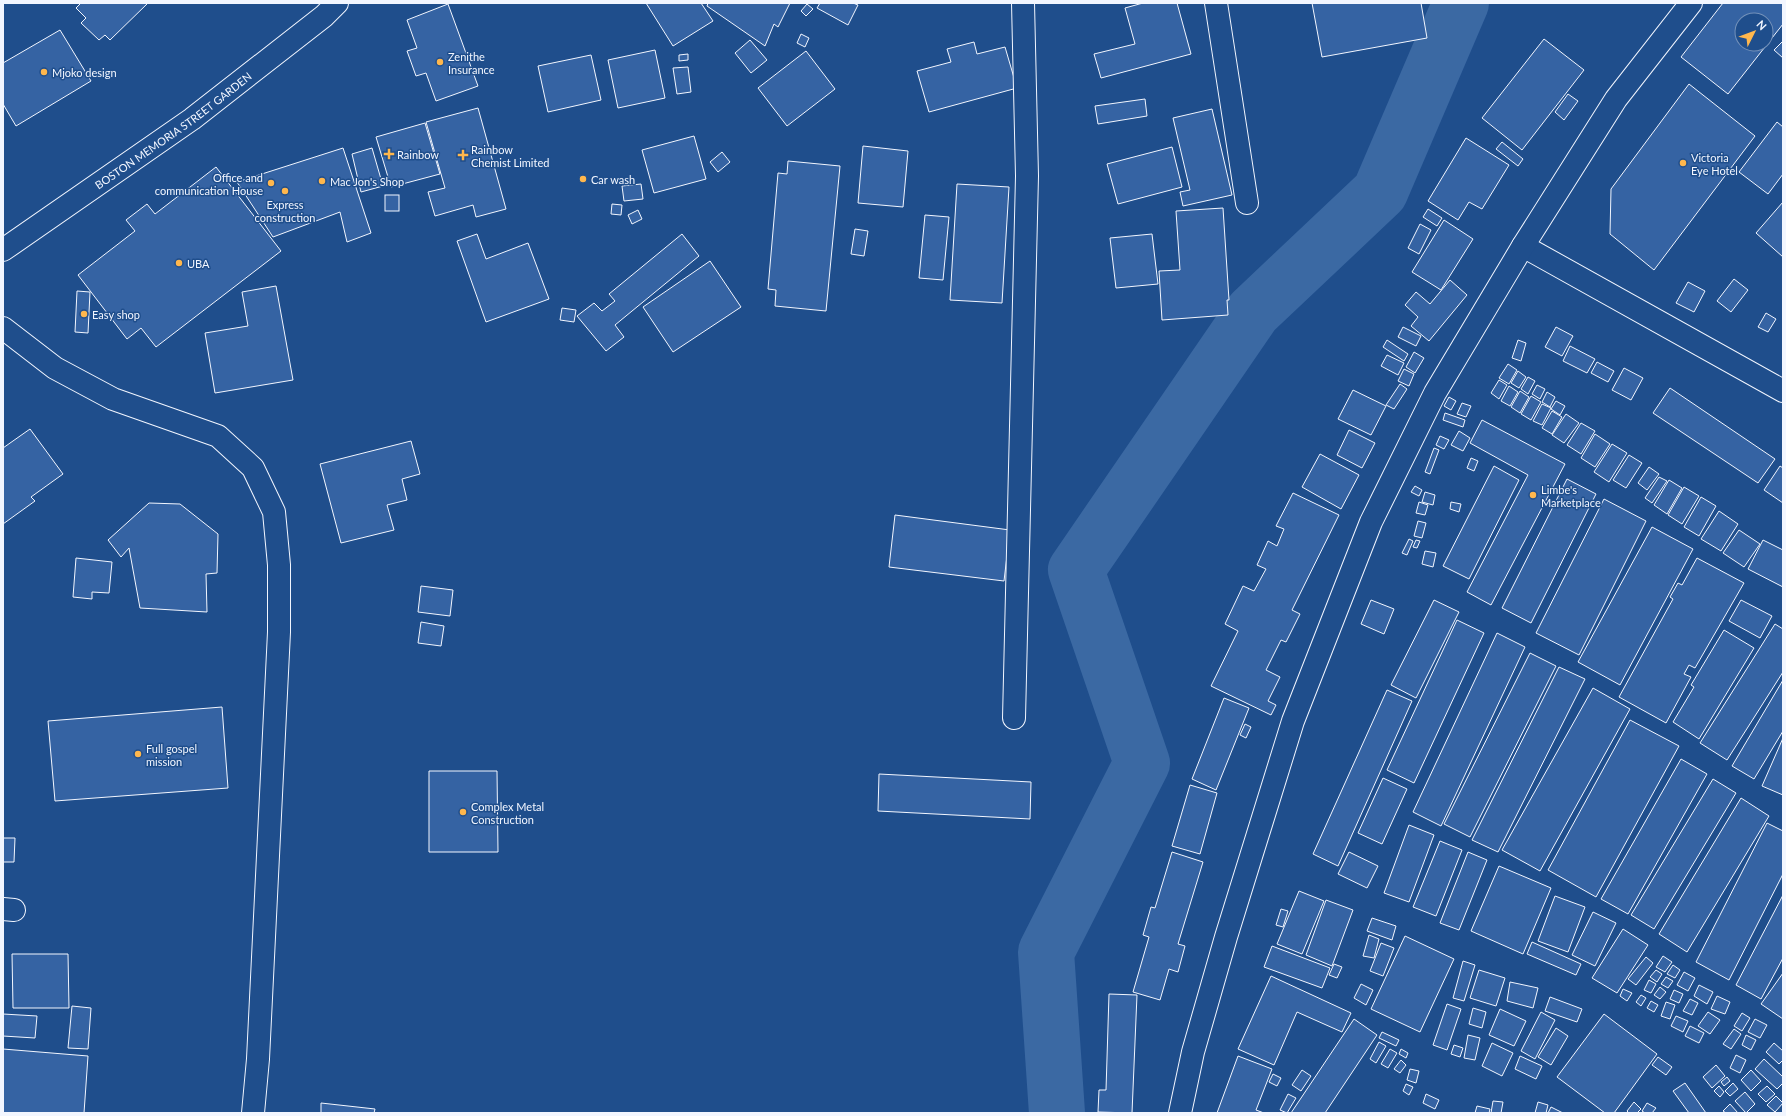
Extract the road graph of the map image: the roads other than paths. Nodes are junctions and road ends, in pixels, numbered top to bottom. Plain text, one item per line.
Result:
1 (336, 3) edge
2 (1023, 3) edge
3 (1216, 3) edge
4 (1691, 3) edge
5 (1248, 203) dead end
6 (1523, 246) junction
7 (3, 250) edge
8 (3, 328) edge
9 (1783, 391) edge
10 (1014, 718) dead end
11 (253, 1113) edge
12 (1180, 1113) edge

1 - 7 main road, BOSTON MEMORIA STREET GARDEN
2 - 10 main road
3 - 5 main road
4 - 6 main road
6 - 9 main road
6 - 12 main road
8 - 11 main road

